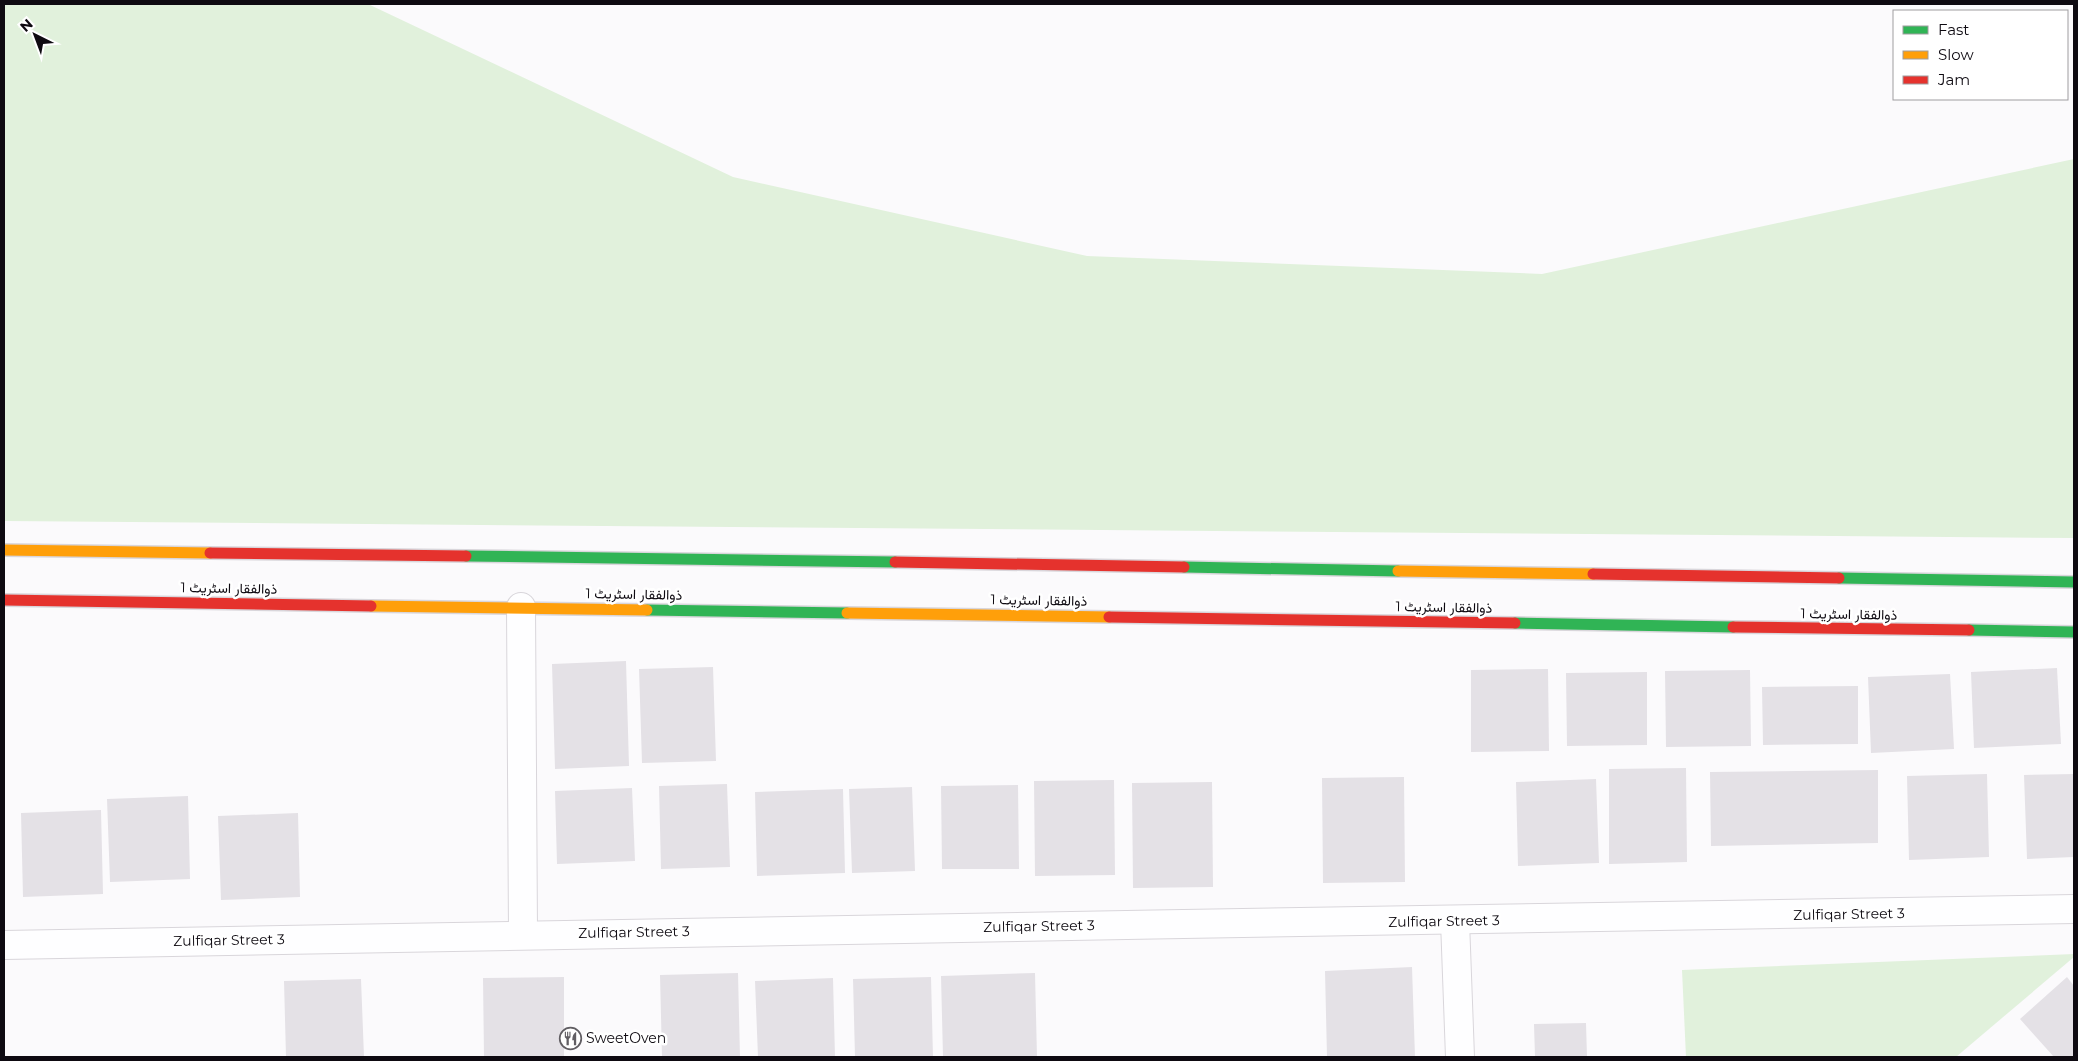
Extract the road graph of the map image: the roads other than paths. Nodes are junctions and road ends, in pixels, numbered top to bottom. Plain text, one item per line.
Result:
1 (4, 550) edge
2 (2074, 582) edge
3 (4, 600) edge
4 (521, 607) junction
5 (2074, 632) edge
6 (2074, 909) edge
7 (1455, 921) junction
8 (523, 933) junction
9 (4, 945) edge
10 (1460, 1057) edge

1 - 2 main road
3 - 4 main road, ذوالفقار اسٹریٹ 1
4 - 5 main road, ذوالفقار اسٹریٹ 1
4 - 8 street
6 - 7 street, Zulfiqar Street 3
7 - 8 street, Zulfiqar Street 3
7 - 10 street
8 - 9 street, Zulfiqar Street 3

